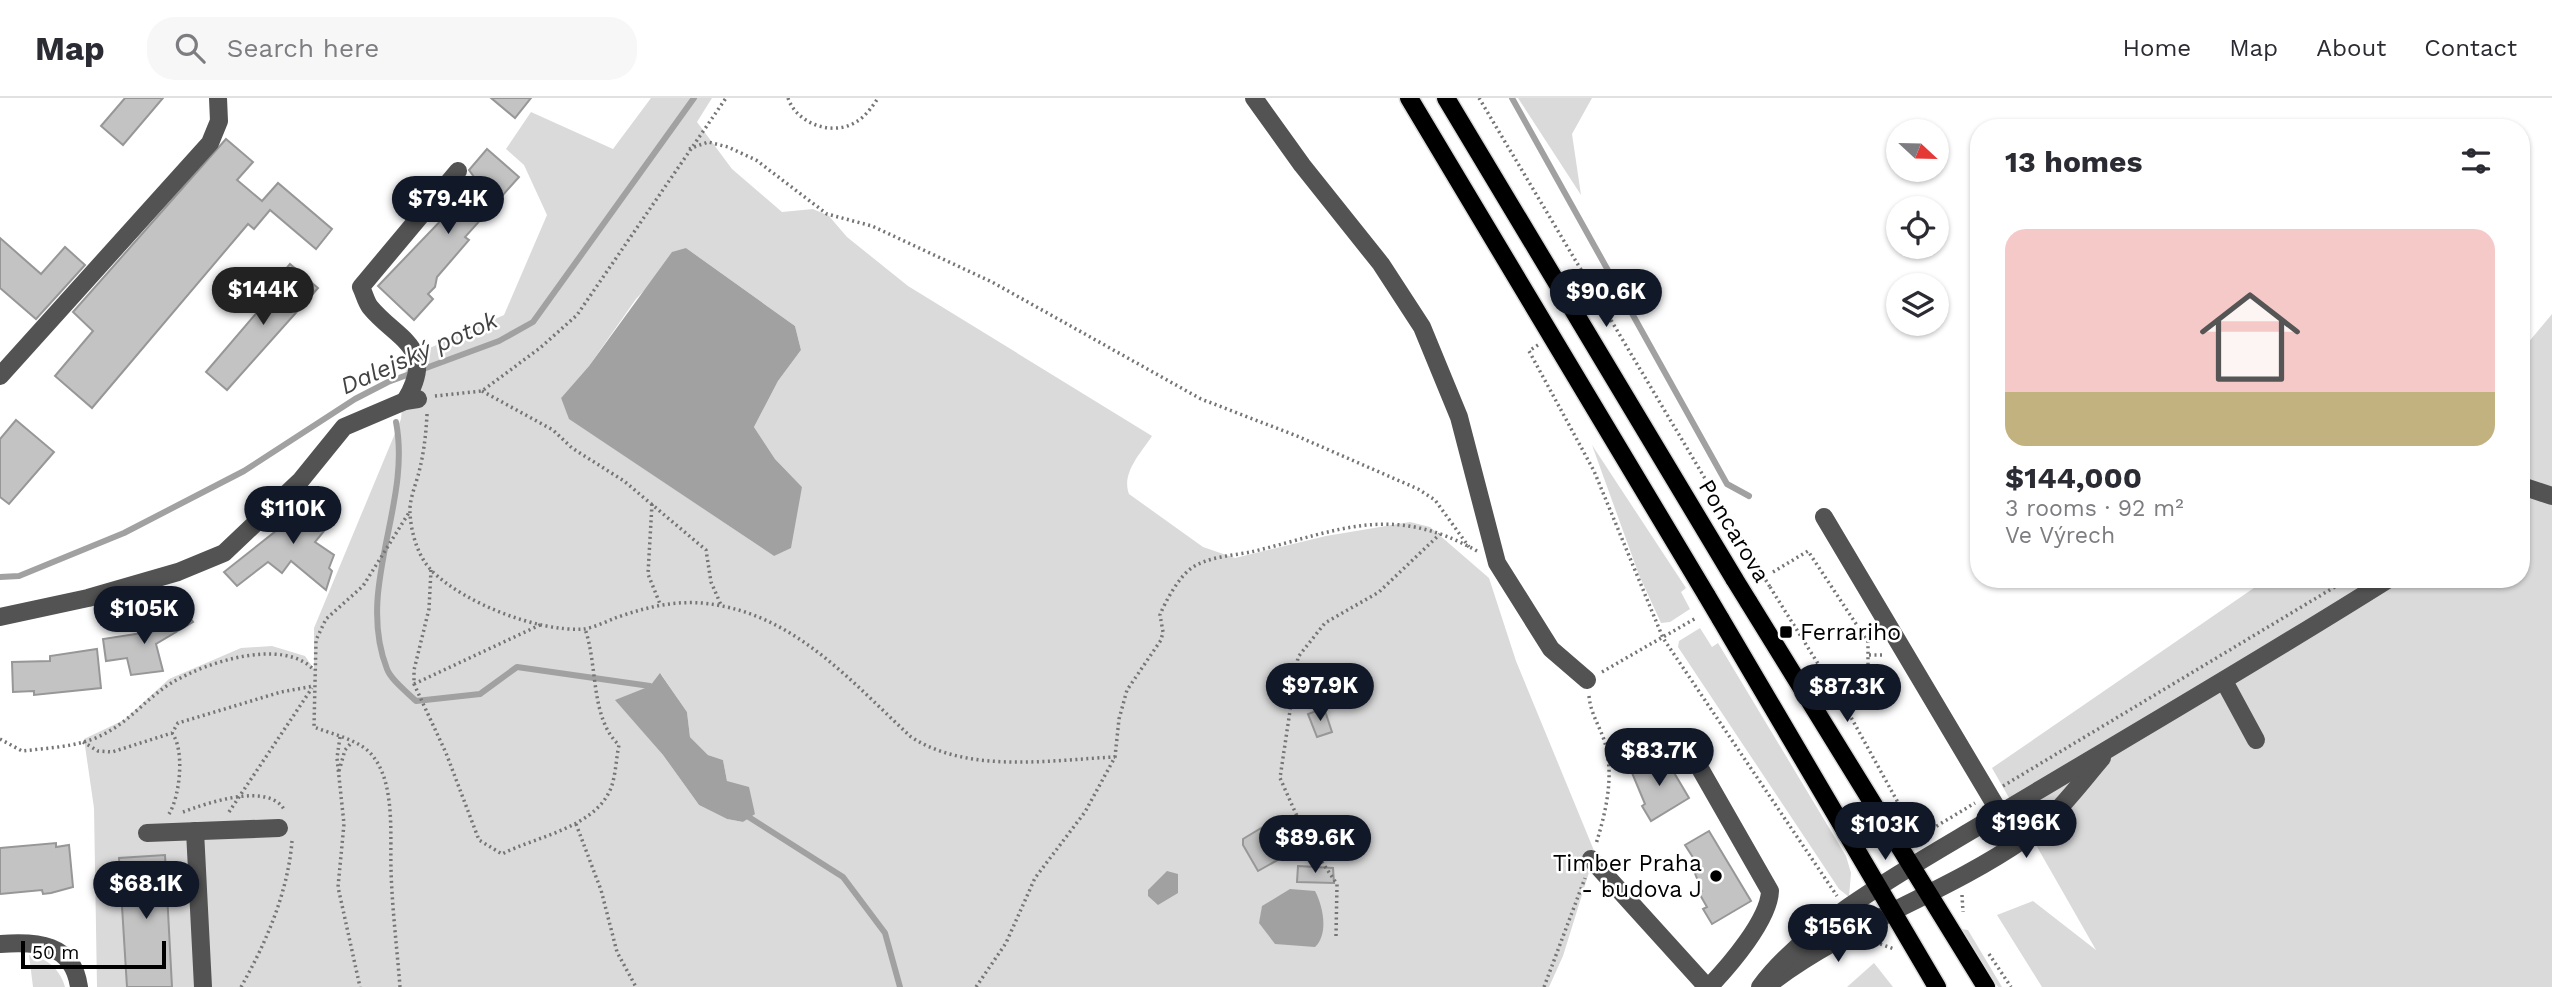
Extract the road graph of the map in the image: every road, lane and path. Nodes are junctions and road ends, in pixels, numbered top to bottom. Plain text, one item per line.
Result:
1 (218, 98) edge
2 (726, 98) edge
3 (788, 98) edge
4 (878, 98) edge
5 (1254, 98) edge
6 (1409, 98) edge
7 (1446, 98) edge
8 (1479, 98) edge
9 (689, 149) junction
10 (458, 171) dead end
11 (1551, 336) junction
12 (0, 376) edge
13 (482, 391) junction
14 (412, 400) junction
15 (2530, 489) edge
16 (2552, 496) edge
17 (652, 504) junction
18 (410, 511) junction
19 (1824, 517) dead end
20 (1440, 534) junction
21 (1469, 547) junction
22 (1497, 563) junction
23 (431, 570) junction
24 (1773, 572) dead end
25 (2333, 588) edge
26 (2374, 588) edge
27 (660, 604) junction
28 (722, 605) junction
29 (0, 617) edge
30 (1696, 618) dead end
31 (542, 624) junction
32 (585, 629) junction
33 (1663, 638) junction
34 (314, 670) junction
35 (1587, 680) junction
36 (2224, 681) junction
37 (414, 684) junction
38 (314, 686) junction
39 (1847, 710) junction
40 (172, 733) junction
41 (340, 737) junction
42 (0, 739) edge
43 (2256, 740) dead end
44 (83, 742) junction
45 (352, 742) junction
46 (1675, 742) dead end
47 (2111, 747) junction
48 (1115, 757) junction
49 (339, 774) junction
50 (1990, 794) junction
51 (238, 797) junction
52 (2000, 813) junction
53 (576, 824) junction
54 (287, 827) junction
55 (219, 830) junction
56 (195, 831) junction
57 (147, 833) dead end
58 (1591, 859) junction
59 (1912, 868) junction
60 (1967, 887) dead end
61 (1879, 889) junction
62 (1929, 895) junction
63 (1843, 903) dead end
64 (1893, 913) junction
65 (1966, 919) dead end
66 (1336, 936) dead end
67 (1869, 943) dead end
68 (0, 944) edge
69 (1989, 953) dead end
70 (1901, 957) dead end
71 (1704, 983) edge
72 (79, 987) edge
73 (203, 987) edge
74 (241, 987) edge
75 (360, 987) edge
76 (400, 987) edge
77 (636, 987) edge
78 (976, 987) edge
79 (1544, 987) edge
80 (1760, 987) edge
81 (1766, 987) edge
82 (1937, 987) edge
83 (1986, 987) edge
84 (2011, 987) edge

1 - 12 street
2 - 9 path
3 - 4 path
5 - 22 street
6 - 11 main road
7 - 59 main road, Poncarova, bridge
8 - 39 path, bridge
9 - 13 path
9 - 21 path
10 - 14 street
11 - 33 path
11 - 61 main road, bridge
13 - 14 path
13 - 17 path
14 - 18 path
14 - 29 street
15 - 16 street
17 - 27 path
17 - 28 path
18 - 23 path
18 - 34 path
19 - 50 street
20 - 21 path
20 - 48 path
20 - 66 path
21 - 22 path
22 - 35 street
23 - 31 path
23 - 37 path
24 - 39 path
25 - 50 path
26 - 36 street
27 - 28 path
27 - 32 path
28 - 48 path
30 - 33 path
31 - 32 path
31 - 37 path
32 - 53 path
33 - 35 path
33 - 63 path
34 - 38 path
34 - 44 path
35 - 58 path
36 - 43 street
36 - 47 street
37 - 53 path
38 - 40 path
38 - 41 path
38 - 51 path
39 - 50 path
40 - 44 path
40 - 51 path
41 - 45 path
41 - 49 path
42 - 44 path
45 - 49 path
45 - 76 path
46 - 71 street
47 - 52 street
47 - 62 street
48 - 78 path
49 - 75 path
50 - 52 street
51 - 54 path
51 - 55 path
52 - 59 street
53 - 77 path
54 - 55 street
54 - 74 path
55 - 56 street
56 - 57 street
56 - 73 street
58 - 71 street
58 - 79 path
59 - 61 street
59 - 62 main road, Poncarova
60 - 65 path
61 - 64 main road
61 - 80 street
62 - 64 street
62 - 83 main road, Poncarova
64 - 81 street
64 - 82 main road
67 - 70 path
68 - 72 street
69 - 84 path

